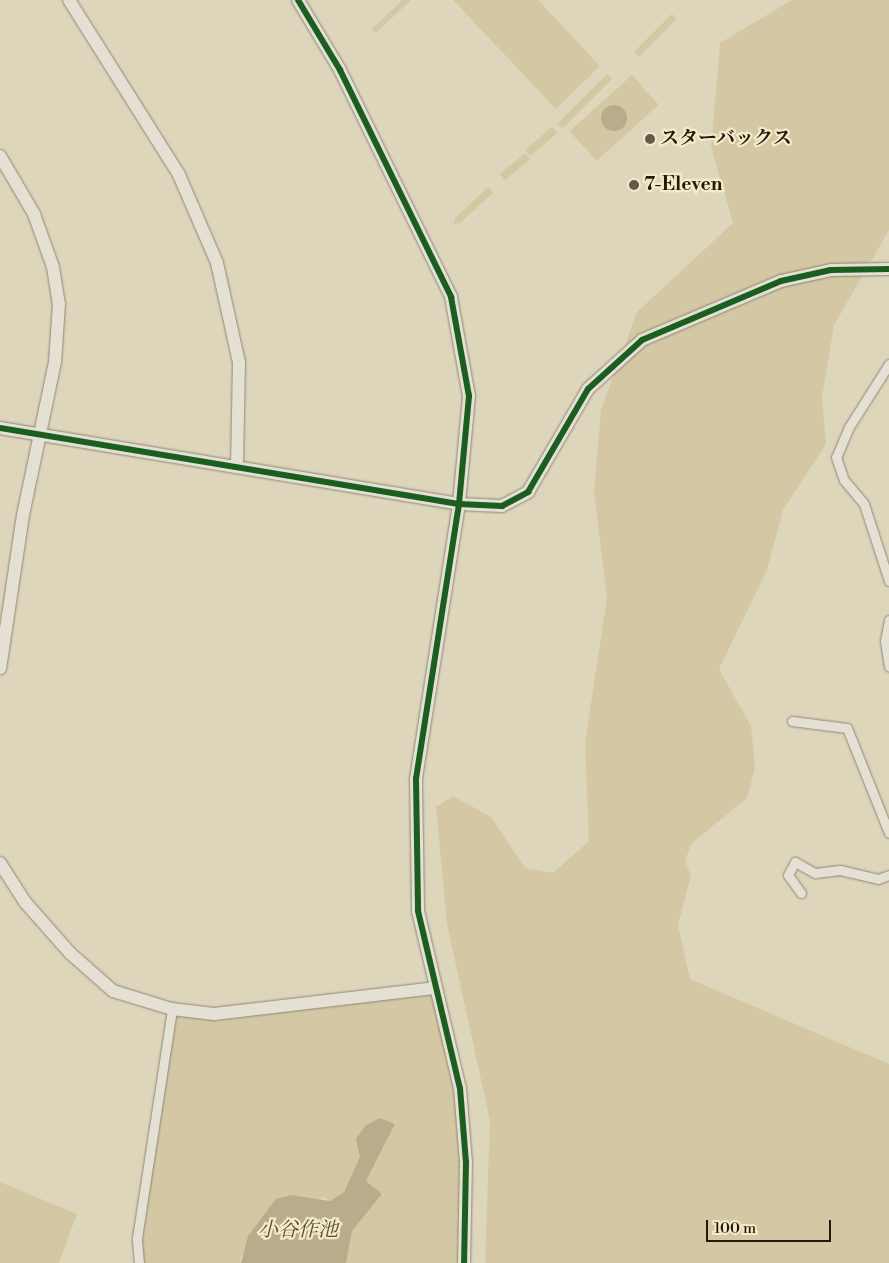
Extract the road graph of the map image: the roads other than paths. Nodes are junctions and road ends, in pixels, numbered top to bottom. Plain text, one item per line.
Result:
1 (69, 0) edge
2 (298, 0) edge
3 (0, 156) edge
4 (889, 269) edge
5 (889, 364) edge
6 (0, 428) edge
7 (40, 434) junction
8 (237, 467) junction
9 (459, 504) junction
10 (889, 581) edge
11 (889, 620) edge
12 (889, 667) edge
13 (0, 668) edge
14 (792, 721) dead end
15 (889, 833) edge
16 (0, 863) edge
17 (889, 875) edge
18 (801, 893) dead end
19 (434, 988) junction
20 (172, 1009) junction
21 (139, 1263) edge
22 (464, 1263) edge

1 - 8 street
2 - 9 street
3 - 7 street
4 - 9 street
5 - 10 street
6 - 7 street
7 - 8 street
7 - 13 street
8 - 9 street
9 - 19 street
11 - 12 street
14 - 15 street
16 - 20 street
17 - 18 street
19 - 20 street
19 - 22 street
20 - 21 street

